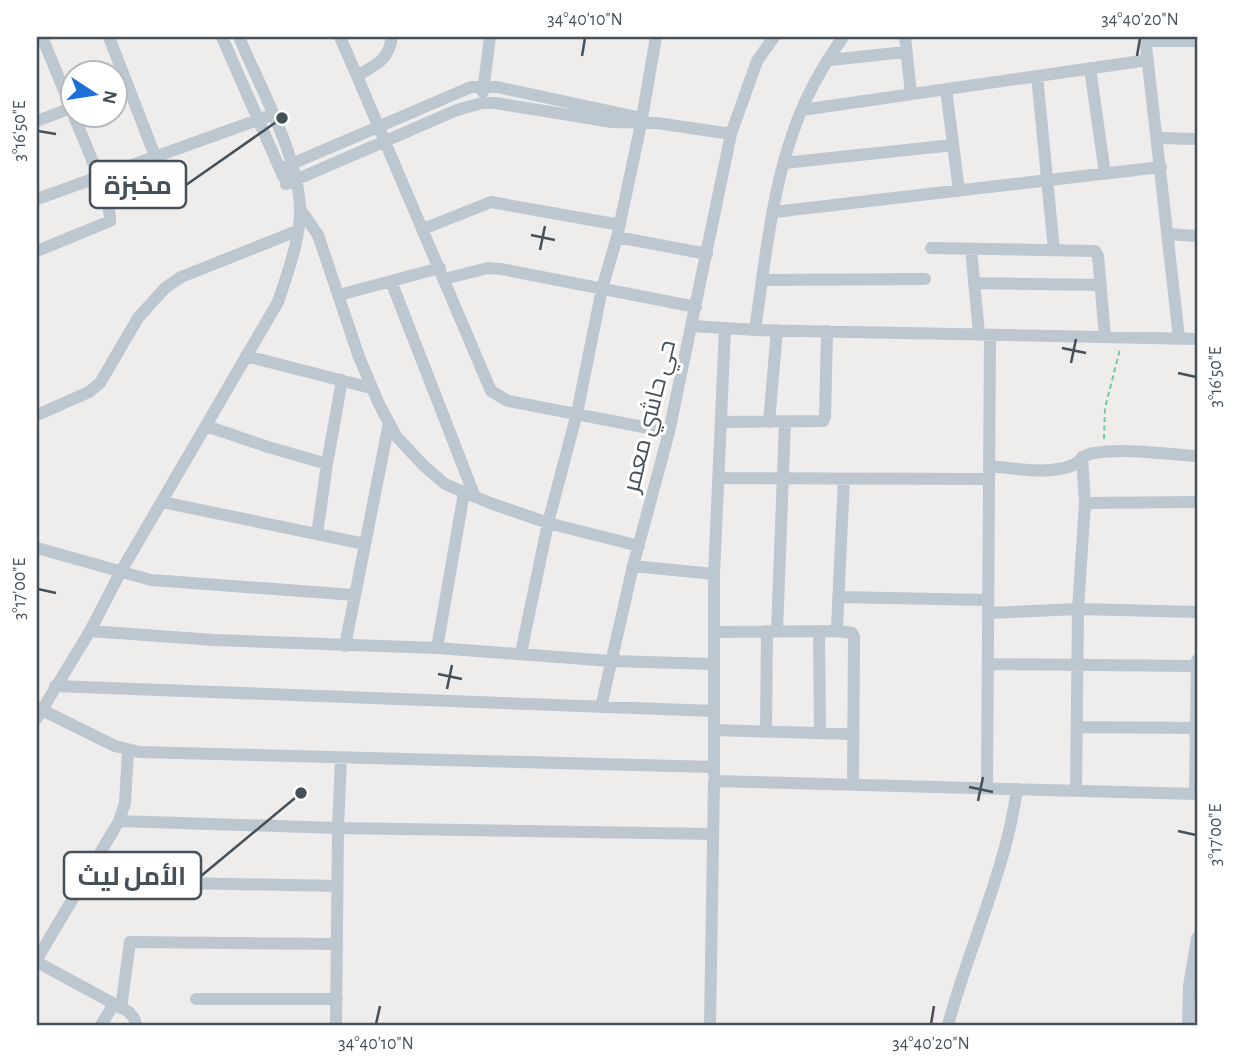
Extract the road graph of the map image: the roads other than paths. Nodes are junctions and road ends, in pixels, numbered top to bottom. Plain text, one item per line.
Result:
1 (109, 37) edge
2 (222, 37) edge
3 (239, 37) edge
4 (340, 37) edge
5 (392, 37) edge
6 (490, 37) edge
7 (656, 37) edge
8 (774, 37) edge
9 (843, 37) edge
10 (905, 37) edge
11 (1145, 39) edge
12 (1197, 41) edge
13 (42, 43) edge
14 (906, 52) junction
15 (829, 60) junction
16 (1148, 60) junction
17 (1090, 68) junction
18 (357, 76) junction
19 (1037, 76) junction
20 (60, 84) edge
21 (484, 86) junction
22 (946, 89) junction
23 (911, 94) junction
24 (482, 103) junction
25 (802, 110) junction
26 (272, 115) junction
27 (60, 116) edge
28 (37, 121) edge
29 (257, 121) junction
30 (644, 122) junction
31 (380, 127) junction
32 (79, 130) edge
33 (731, 134) junction
34 (1157, 138) junction
35 (1197, 139) edge
36 (386, 141) junction
37 (953, 145) junction
38 (155, 156) junction
39 (784, 163) junction
40 (286, 167) junction
41 (1161, 167) junction
42 (1105, 174) junction
43 (97, 176) junction
44 (292, 181) junction
45 (1048, 181) junction
46 (959, 191) junction
47 (37, 199) edge
48 (300, 209) junction
49 (774, 212) junction
50 (423, 229) junction
51 (297, 231) junction
52 (618, 231) junction
53 (1168, 234) junction
54 (1197, 236) edge
55 (931, 248) dead end
56 (971, 248) junction
57 (1054, 250) junction
58 (37, 251) edge
59 (707, 254) junction
60 (442, 274) junction
61 (925, 279) dead end
62 (762, 280) junction
63 (391, 281) junction
64 (974, 283) junction
65 (1101, 285) junction
66 (602, 289) junction
67 (339, 295) junction
68 (696, 307) junction
69 (693, 326) junction
70 (725, 329) junction
71 (755, 330) junction
72 (777, 330) junction
73 (827, 331) junction
74 (985, 335) junction
75 (1105, 337) junction
76 (1179, 338) junction
77 (1197, 339) edge
78 (246, 356) junction
79 (342, 380) junction
80 (371, 387) junction
81 (577, 413) junction
82 (37, 415) edge
83 (721, 422) junction
84 (769, 422) junction
85 (785, 422) junction
86 (389, 423) junction
87 (206, 426) junction
88 (669, 432) junction
89 (1197, 456) edge
90 (1082, 457) junction
91 (327, 464) junction
92 (989, 473) junction
93 (718, 478) junction
94 (784, 478) junction
95 (844, 478) junction
96 (470, 495) junction
97 (162, 502) junction
98 (1197, 502) edge
99 (1085, 503) junction
100 (548, 523) junction
101 (317, 534) junction
102 (365, 544) junction
103 (639, 545) junction
104 (37, 548) edge
105 (633, 566) junction
106 (120, 573) junction
107 (714, 574) junction
108 (355, 595) junction
109 (838, 597) junction
110 (988, 606) junction
111 (1078, 609) junction
112 (1197, 612) edge
113 (90, 631) junction
114 (772, 631) junction
115 (819, 631) junction
116 (838, 631) junction
117 (714, 632) junction
118 (345, 646) junction
119 (437, 648) junction
120 (521, 653) junction
121 (1197, 659) edge
122 (611, 661) junction
123 (714, 664) junction
124 (988, 664) junction
125 (1078, 666) junction
126 (1197, 666) edge
127 (55, 686) junction
128 (601, 707) junction
129 (714, 711) junction
130 (39, 714) edge
131 (1077, 727) junction
132 (1197, 728) edge
133 (714, 730) junction
134 (766, 731) junction
135 (820, 733) junction
136 (852, 734) junction
137 (128, 751) junction
138 (341, 758) junction
139 (714, 767) junction
140 (714, 782) junction
141 (853, 785) junction
142 (987, 788) junction
143 (1017, 789) junction
144 (1076, 790) junction
145 (1196, 794) edge
146 (119, 821) junction
147 (338, 828) junction
148 (713, 834) junction
149 (82, 881) junction
150 (337, 886) junction
151 (1197, 938) edge
152 (337, 944) junction
153 (37, 960) edge
154 (196, 999) dead end
155 (337, 999) junction
156 (117, 1006) junction
157 (101, 1025) edge
158 (136, 1025) edge
159 (336, 1025) edge
160 (710, 1025) edge
161 (948, 1025) edge
162 (1188, 1025) edge

1 - 38 street
2 - 29 street
3 - 26 street
4 - 18 street
5 - 18 street
6 - 21 street
7 - 30 street
8 - 33 street, حي حاشي معمر
9 - 15 street
10 - 14 street
11 - 12 street
11 - 16 street
13 - 20 street
14 - 15 street
14 - 23 street
15 - 25 street
16 - 17 street
16 - 34 street
17 - 19 street
17 - 42 street
18 - 31 street
19 - 22 street
19 - 45 street
21 - 24 street
21 - 30 street
21 - 31 street
22 - 23 street
22 - 37 street
23 - 25 street
24 - 30 street
24 - 36 street
25 - 39 street
26 - 29 street
26 - 40 street
27 - 28 street
29 - 38 street
29 - 40 street
30 - 33 street
30 - 52 street
31 - 36 street
31 - 40 street
32 - 43 street
33 - 59 street, حي حاشي معمر
34 - 35 street
34 - 41 street
36 - 44 street
36 - 50 street
37 - 39 street
37 - 46 street
38 - 43 street
39 - 49 street
40 - 44 street
41 - 42 street
41 - 53 street
42 - 45 street
43 - 47 street
43 - 58 street
44 - 48 street
45 - 46 street
45 - 57 street
46 - 49 street
48 - 51 street
48 - 67 street
49 - 62 street
50 - 52 street
50 - 60 street
51 - 78 street
51 - 82 street
52 - 59 street
52 - 66 street
53 - 54 street
53 - 76 street
55 - 56 street
56 - 57 street
56 - 64 street
57 - 65 street
59 - 68 street, حي حاشي معمر
60 - 63 street
60 - 66 street
60 - 81 street
61 - 62 street
62 - 71 street
63 - 67 street
63 - 96 street
64 - 65 street
64 - 74 street
65 - 75 street
66 - 68 street
66 - 81 street
67 - 80 street
68 - 69 street, حي حاشي معمر
69 - 70 street
69 - 88 street, حي حاشي معمر
70 - 71 street
70 - 83 street
71 - 72 street
72 - 73 street
72 - 84 street
73 - 74 street
73 - 85 street
74 - 75 street
74 - 92 street
75 - 76 street
76 - 77 street
78 - 79 street
78 - 87 street
79 - 80 street
79 - 91 street
80 - 86 street
81 - 88 street
81 - 100 street
83 - 84 street
83 - 93 street
84 - 85 street
85 - 94 street
86 - 96 street
86 - 102 street
87 - 91 street
87 - 97 street
88 - 103 street, حي حاشي معمر
89 - 90 street
90 - 92 street
90 - 99 street
91 - 101 street
92 - 95 street
92 - 110 street
93 - 94 street
93 - 107 street
94 - 95 street
94 - 114 street
95 - 109 street
96 - 100 street
96 - 119 street
97 - 101 street
97 - 106 street
98 - 99 street
99 - 111 street
100 - 103 street
100 - 120 street
101 - 102 street
102 - 108 street
103 - 105 street, حي حاشي معمر
104 - 106 street
105 - 107 street
105 - 122 street, حي حاشي معمر
106 - 108 street
106 - 113 street
107 - 117 street
108 - 118 street
109 - 110 street
109 - 116 street
110 - 111 street
110 - 124 street
111 - 112 street
111 - 125 street
113 - 118 street
113 - 127 street
114 - 115 street
114 - 117 street
114 - 134 street
115 - 116 street
115 - 135 street
116 - 136 street
117 - 123 street
118 - 119 street
119 - 120 street
120 - 122 street
121 - 126 street
122 - 123 street
122 - 128 street, حي حاشي معمر
123 - 129 street
124 - 125 street
124 - 142 street
125 - 126 street
125 - 131 street
126 - 132 street
127 - 128 street
127 - 130 street
128 - 129 street
129 - 133 street
130 - 137 street
131 - 132 street
131 - 144 street
132 - 145 street
133 - 134 street
133 - 139 street
134 - 135 street
135 - 136 street
136 - 141 street
137 - 138 street
137 - 146 street
138 - 139 street
138 - 147 street
139 - 140 street
140 - 141 street
140 - 148 street
141 - 142 street
142 - 143 street
143 - 144 street
143 - 161 street
144 - 145 street
146 - 147 street
146 - 149 street
147 - 148 street
147 - 150 street
148 - 160 street
149 - 150 street
149 - 153 street
150 - 152 street
151 - 162 street
152 - 155 street
152 - 156 street
153 - 156 street
154 - 155 street
155 - 159 street
156 - 157 street
156 - 158 street

